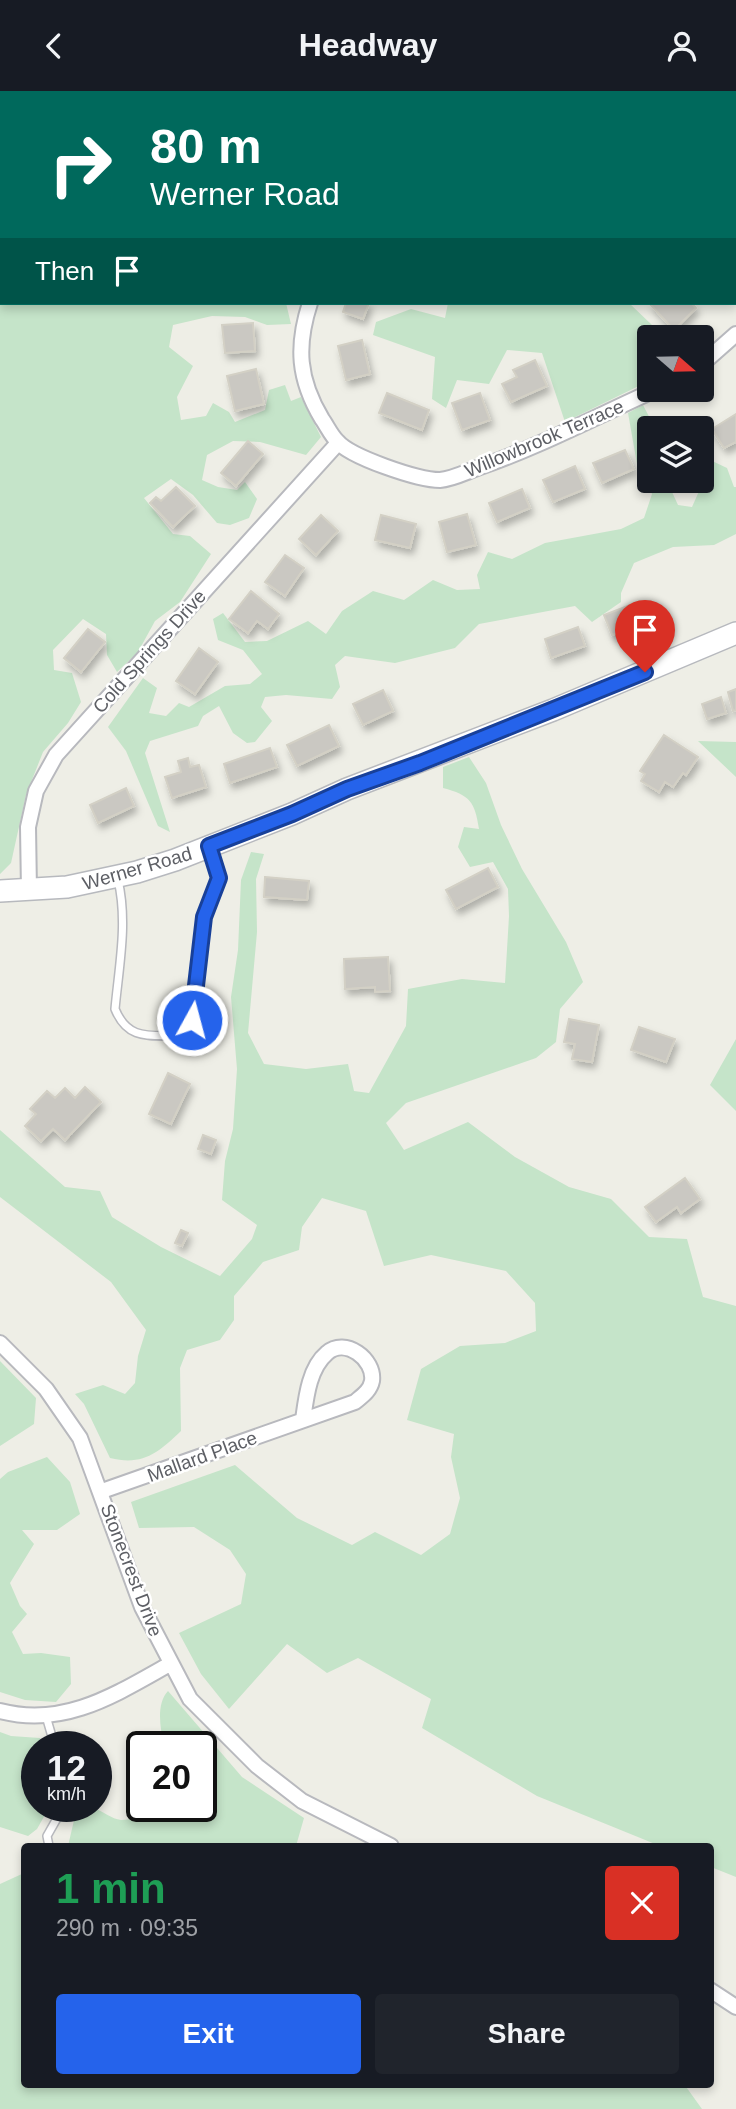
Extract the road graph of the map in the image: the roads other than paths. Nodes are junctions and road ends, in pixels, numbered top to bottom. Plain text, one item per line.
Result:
1 (309, 305) edge
2 (736, 334) edge
3 (714, 354) edge
4 (637, 398) edge
5 (338, 443) junction
6 (736, 633) edge
7 (209, 846) junction
8 (117, 876) junction
9 (0, 891) edge
10 (29, 891) junction
11 (0, 1343) edge
12 (303, 1420) junction
13 (102, 1491) junction
14 (170, 1664) junction
15 (0, 1711) edge
16 (46, 1716) junction
17 (50, 1731) edge
18 (55, 1822) edge
19 (48, 1843) edge
20 (385, 1843) edge
21 (714, 1993) edge
22 (736, 2007) edge

1 - 5 street, Willowbrook Terrace
2 - 3 street
4 - 5 street, Willowbrook Terrace
5 - 10 street, Cold Springs Drive
6 - 7 street, Werner Road
7 - 8 street, Werner Road
7 - 8 lane
8 - 10 street, Werner Road
9 - 10 street, Werner Road
11 - 13 street, Stonecrest Drive
12 - 12 street, Mallard Place
12 - 13 street, Mallard Place
13 - 14 street, Stonecrest Drive
14 - 16 street
14 - 20 street, Stonecrest Drive
15 - 16 street
16 - 17 lane
18 - 19 lane
21 - 22 street

